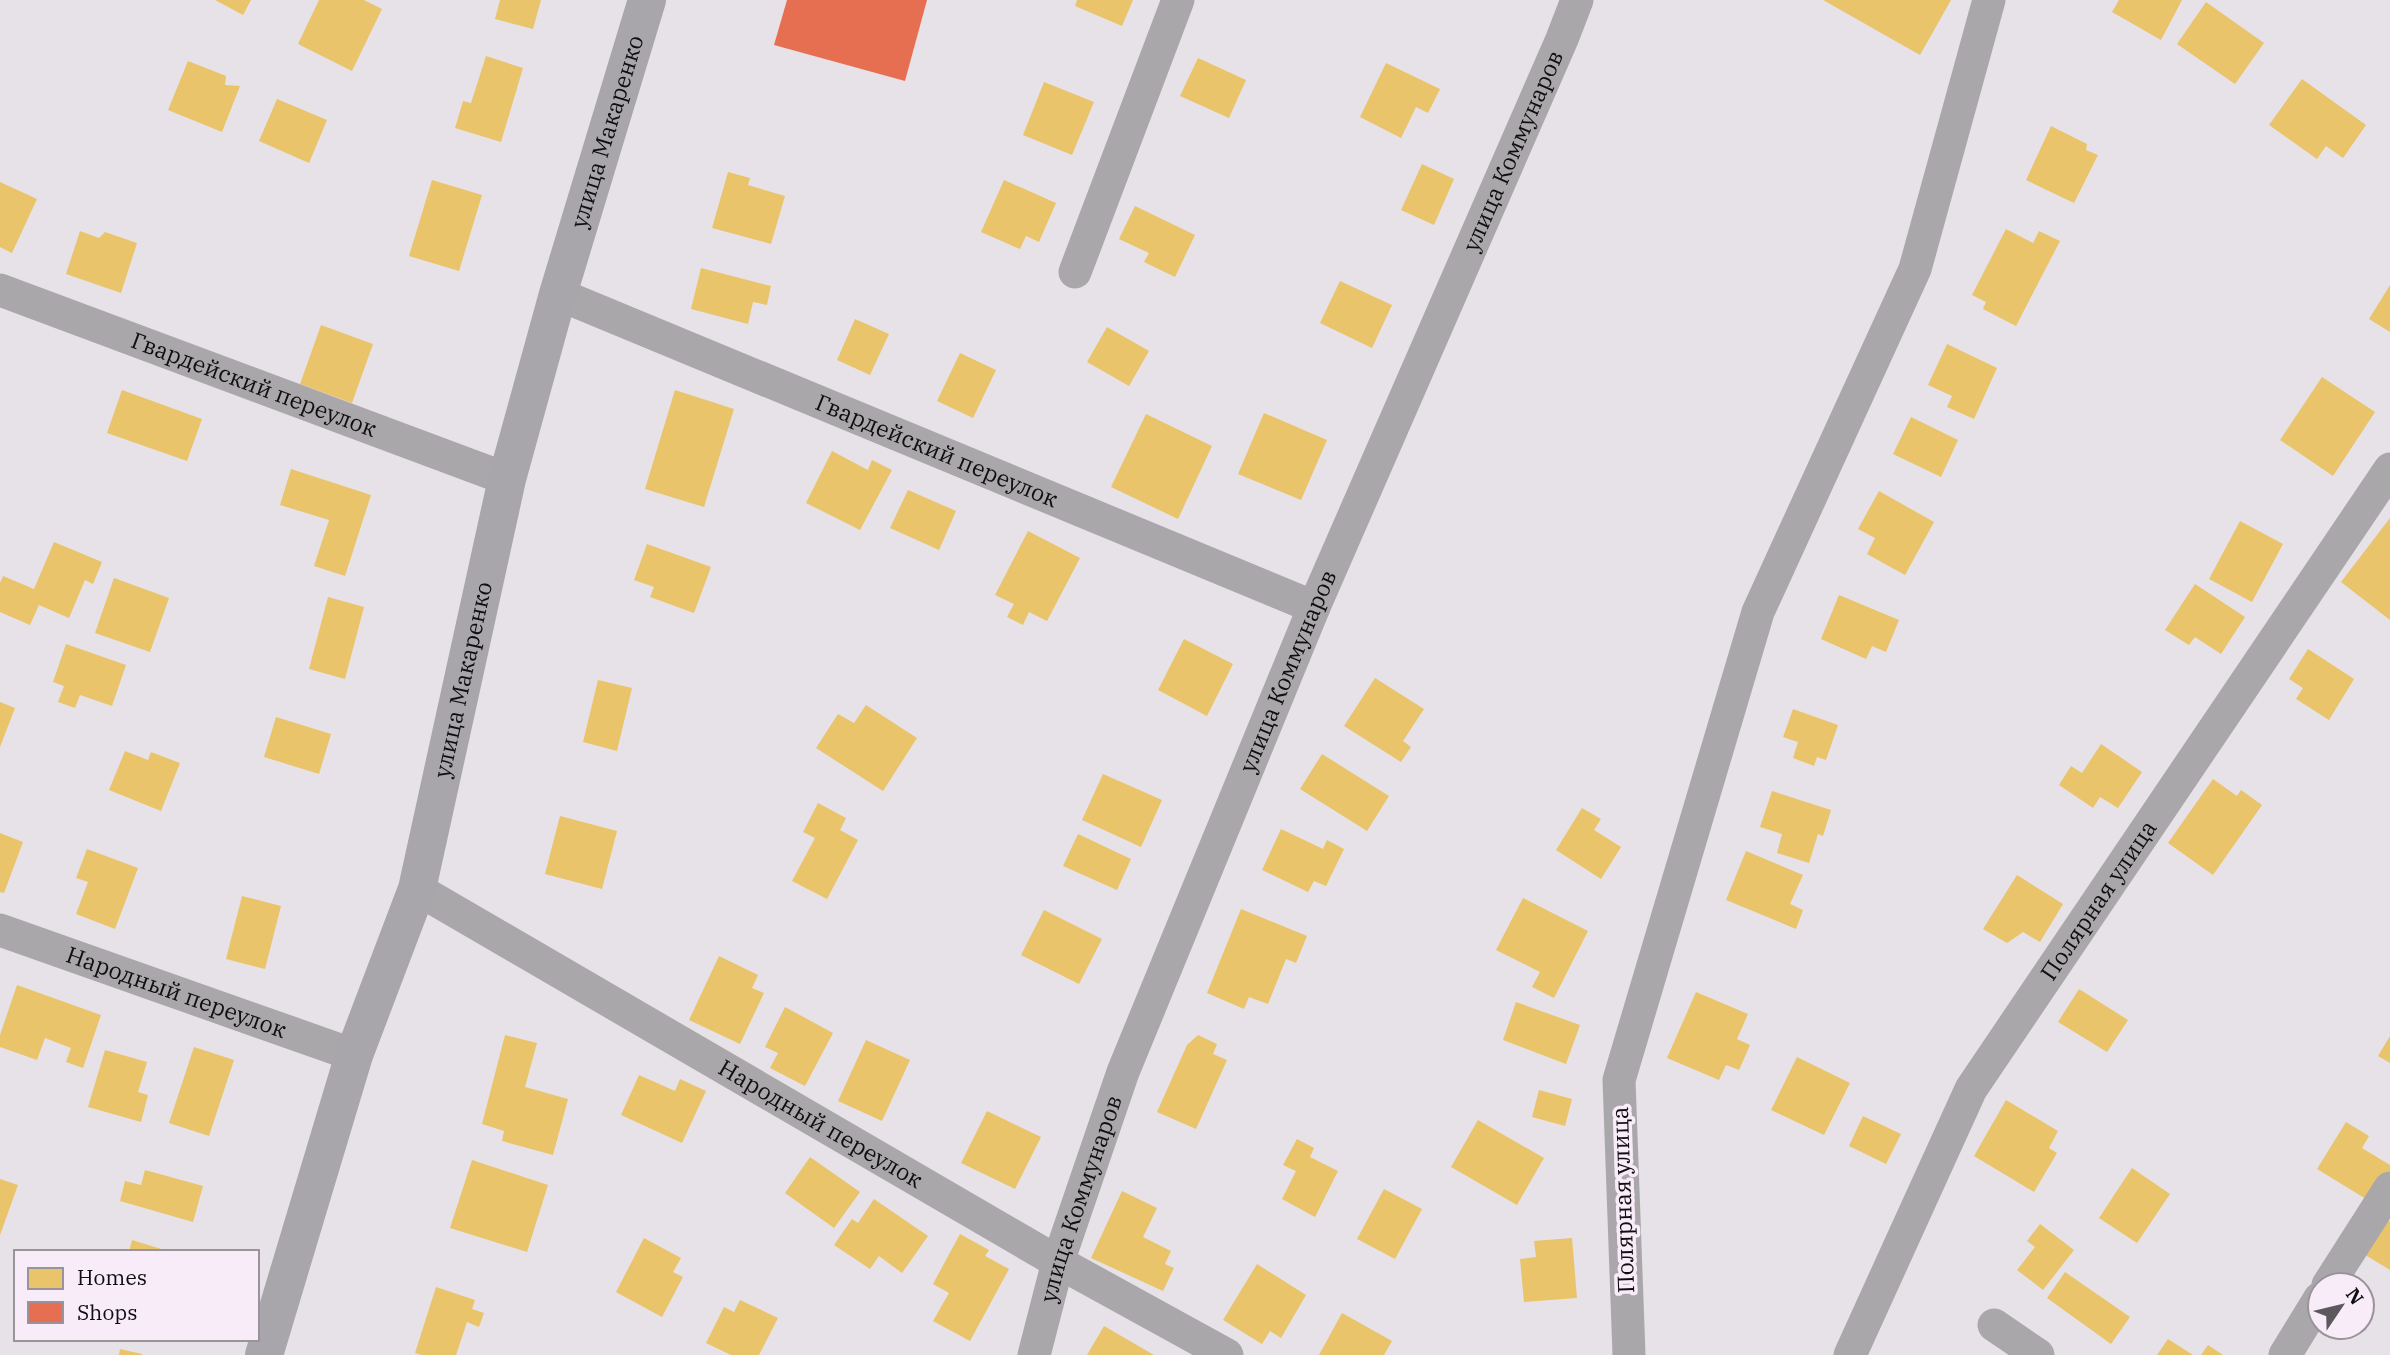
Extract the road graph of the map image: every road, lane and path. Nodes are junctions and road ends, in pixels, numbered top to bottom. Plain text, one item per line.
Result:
1 (647, 0) edge
2 (1178, 0) edge
3 (1577, 0) edge
4 (1989, 0) edge
5 (1075, 272) dead end
6 (0, 290) edge
7 (558, 295) junction
8 (2390, 469) edge
9 (507, 479) junction
10 (1314, 607) junction
11 (417, 889) junction
12 (0, 930) edge
13 (354, 1055) junction
14 (2390, 1188) edge
15 (1058, 1262) junction
16 (2337, 1271) edge
17 (2306, 1321) edge
18 (1994, 1325) dead end
19 (264, 1355) edge
20 (1034, 1355) edge
21 (1227, 1355) edge
22 (1629, 1355) edge
23 (1850, 1355) edge
24 (2038, 1355) edge
25 (2285, 1355) edge

1 - 7 main road, улица Макаренко
2 - 5 street
3 - 10 street, улица Коммунаров
4 - 22 street, Полярная улица
6 - 9 street, Гвардейский переулок
7 - 9 main road, улица Макаренко
7 - 10 street, Гвардейский переулок
8 - 23 street, Полярная улица
9 - 11 main road, улица Макаренко
10 - 15 street, улица Коммунаров
11 - 13 main road, улица Макаренко
11 - 15 street, Народный переулок
12 - 13 street, Народный переулок
13 - 19 main road, улица Макаренко
14 - 16 street
15 - 20 street, улица Коммунаров
15 - 21 street, Народный переулок
17 - 25 street
18 - 24 street

